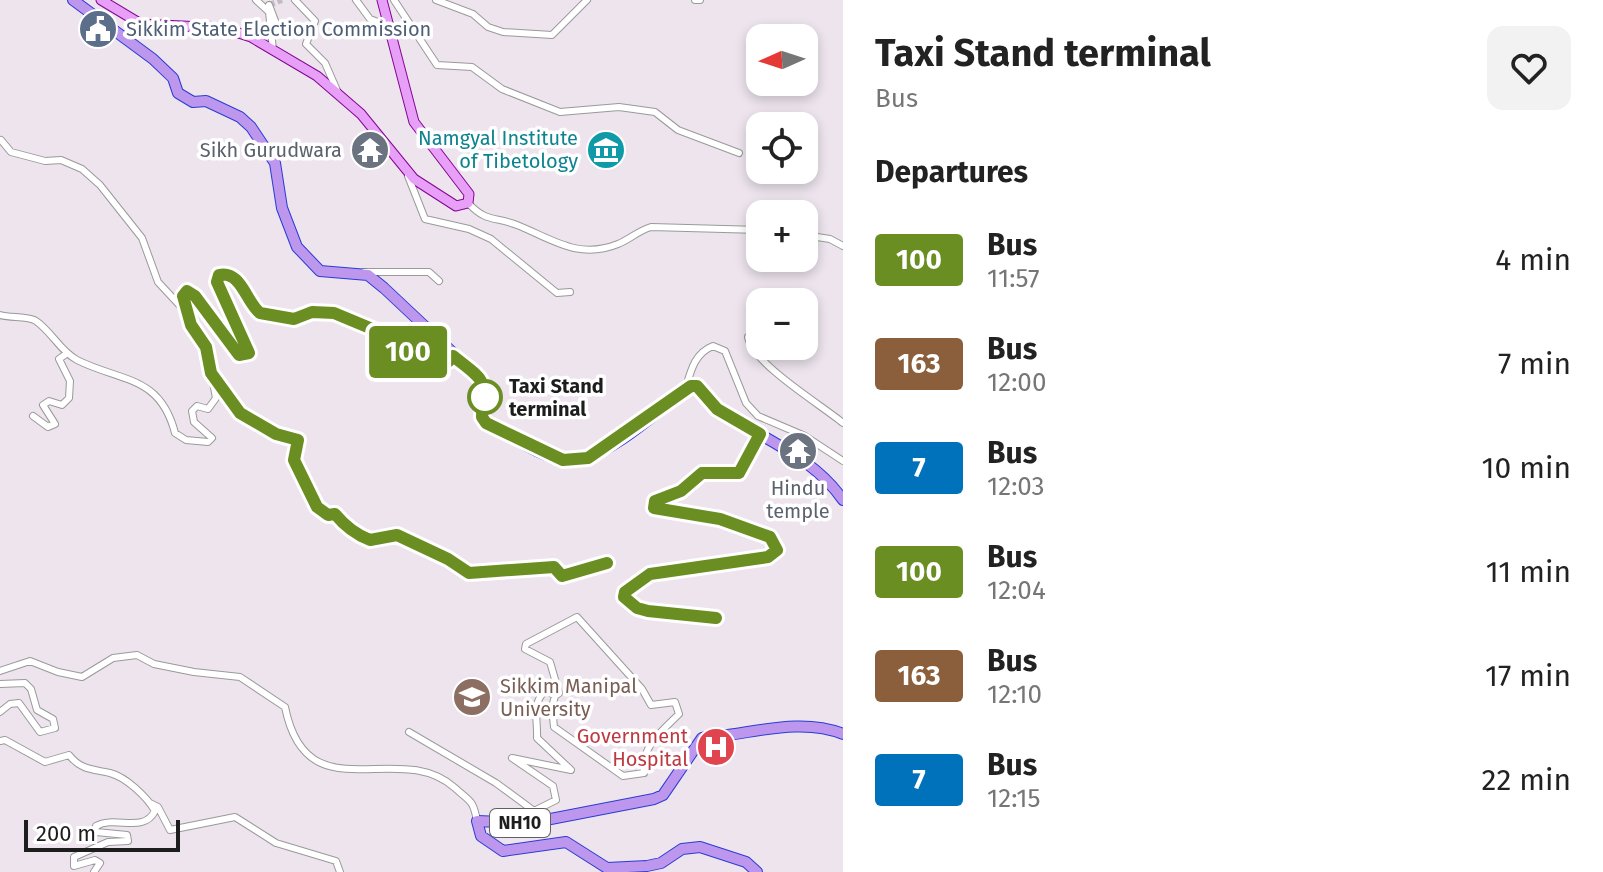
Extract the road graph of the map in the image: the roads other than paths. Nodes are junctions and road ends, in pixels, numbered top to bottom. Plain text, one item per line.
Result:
1 (73, 0) edge
2 (101, 0) edge
3 (256, 0) edge
4 (295, 0) edge
5 (356, 0) edge
6 (382, 0) edge
7 (394, 0) edge
8 (436, 0) edge
9 (587, 0) edge
10 (269, 5) dead end
11 (391, 28) junction
12 (273, 29) junction
13 (273, 50) junction
14 (339, 95) junction
15 (1, 140) edge
16 (739, 153) dead end
17 (404, 166) junction
18 (468, 203) junction
19 (746, 230) edge
20 (818, 237) edge
21 (843, 246) edge
22 (357, 273) junction
23 (439, 281) dead end
24 (570, 292) dead end
25 (184, 310) junction
26 (0, 315) edge
27 (66, 354) junction
28 (453, 356) junction
29 (763, 360) edge
30 (211, 373) junction
31 (686, 390) junction
32 (33, 416) dead end
33 (843, 423) edge
34 (760, 434) junction
35 (843, 461) edge
36 (843, 500) edge
37 (607, 563) dead end
38 (716, 618) dead end
39 (0, 671) edge
40 (0, 684) edge
41 (555, 696) junction
42 (0, 712) edge
43 (409, 732) dead end
44 (843, 734) edge
45 (0, 741) edge
46 (556, 800) junction
47 (150, 803) junction
48 (569, 814) junction
49 (477, 821) junction
50 (94, 872) edge
51 (340, 872) edge
52 (757, 872) edge

1 - 22 highway
2 - 13 main road
3 - 12 street
4 - 14 street
5 - 11 street
6 - 11 main road
7 - 16 street
8 - 9 street
10 - 12 street
11 - 18 main road
12 - 13 street
13 - 14 main road
14 - 17 main road
15 - 25 street
17 - 18 main road
17 - 24 street
18 - 19 street
20 - 21 street
22 - 23 street
22 - 28 highway
25 - 28 street
25 - 30 street
26 - 27 street
27 - 30 street
27 - 32 street
28 - 31 highway
29 - 33 street
30 - 37 street
31 - 34 highway
31 - 35 street
34 - 36 highway
34 - 38 street
39 - 49 street
40 - 42 street
41 - 41 street
41 - 46 street
43 - 46 street
44 - 48 highway, NH10
45 - 47 street
46 - 48 street
47 - 50 street
47 - 51 street
48 - 49 highway, NH10
49 - 52 highway, NH10

